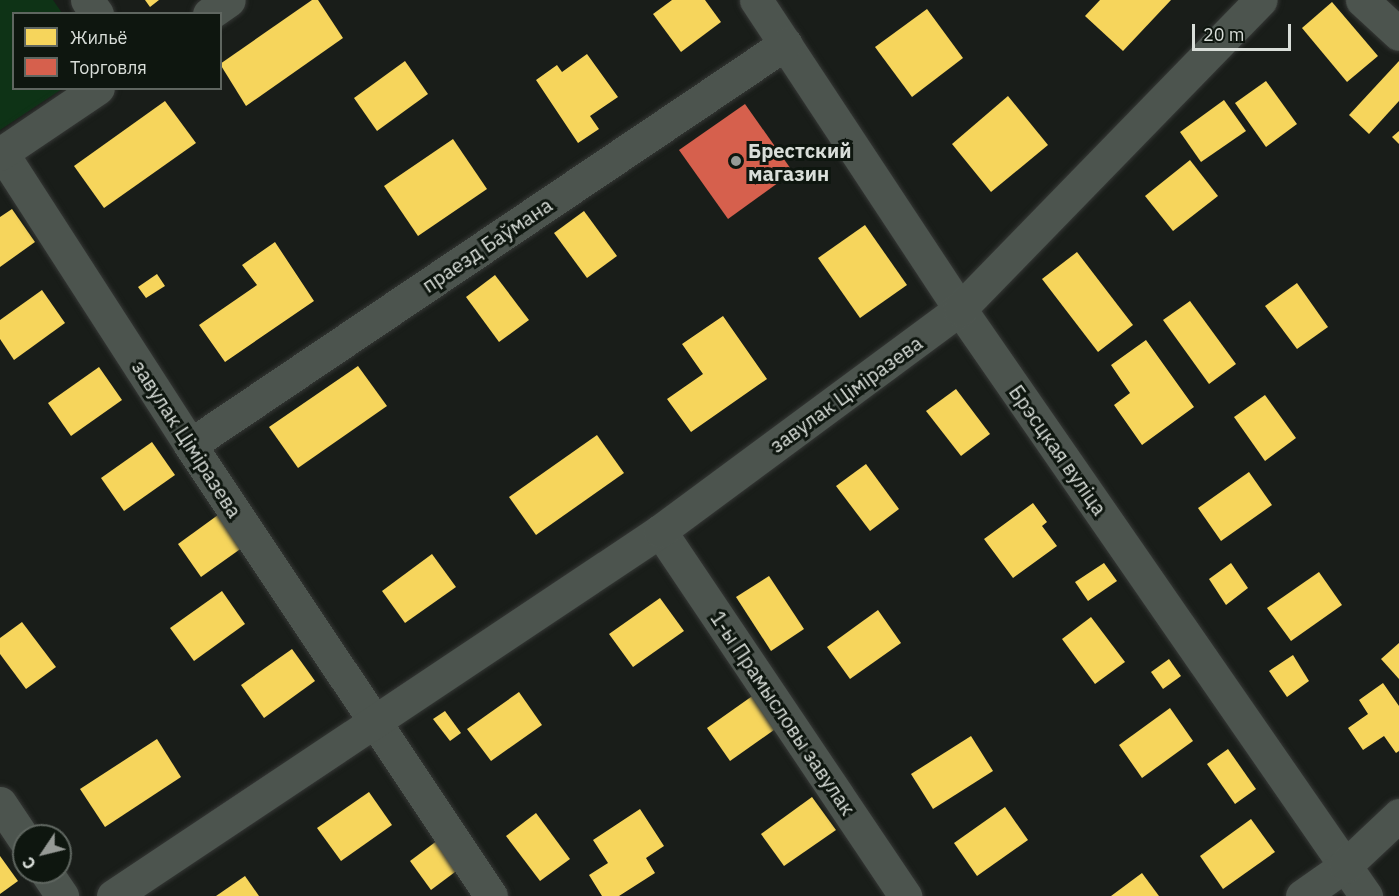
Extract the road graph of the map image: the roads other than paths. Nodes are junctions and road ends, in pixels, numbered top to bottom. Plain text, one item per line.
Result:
1 (229, 0) edge
2 (756, 0) edge
3 (1261, 0) edge
4 (1362, 0) edge
5 (212, 12) edge
6 (1399, 34) edge
7 (785, 44) junction
8 (95, 90) edge
9 (1, 153) edge
10 (960, 309) junction
11 (189, 445) junction
12 (660, 531) junction
13 (376, 722) junction
14 (0, 803) edge
15 (1399, 815) edge
16 (14, 824) edge
17 (1346, 866) junction
18 (112, 896) edge
19 (491, 896) edge
20 (905, 896) edge
21 (1302, 896) edge
22 (1366, 896) edge

1 - 5 street
2 - 7 street, Брэсцкая вуліца
3 - 10 street, завулак Ціміразева
4 - 6 street
7 - 10 street, Брэсцкая вуліца
7 - 11 street, праезд Баўмана
8 - 9 street
9 - 11 street, завулак Ціміразева
10 - 12 street, завулак Ціміразева
10 - 17 street, Брэсцкая вуліца
11 - 13 street, завулак Ціміразева
12 - 13 street, завулак Ціміразева
12 - 20 street, 1-ы Прамысловы завулак
13 - 18 street, завулак Ціміразева
13 - 19 street, завулак Ціміразева
14 - 16 street
15 - 17 street
17 - 21 street
17 - 22 street, Брэсцкая вуліца

